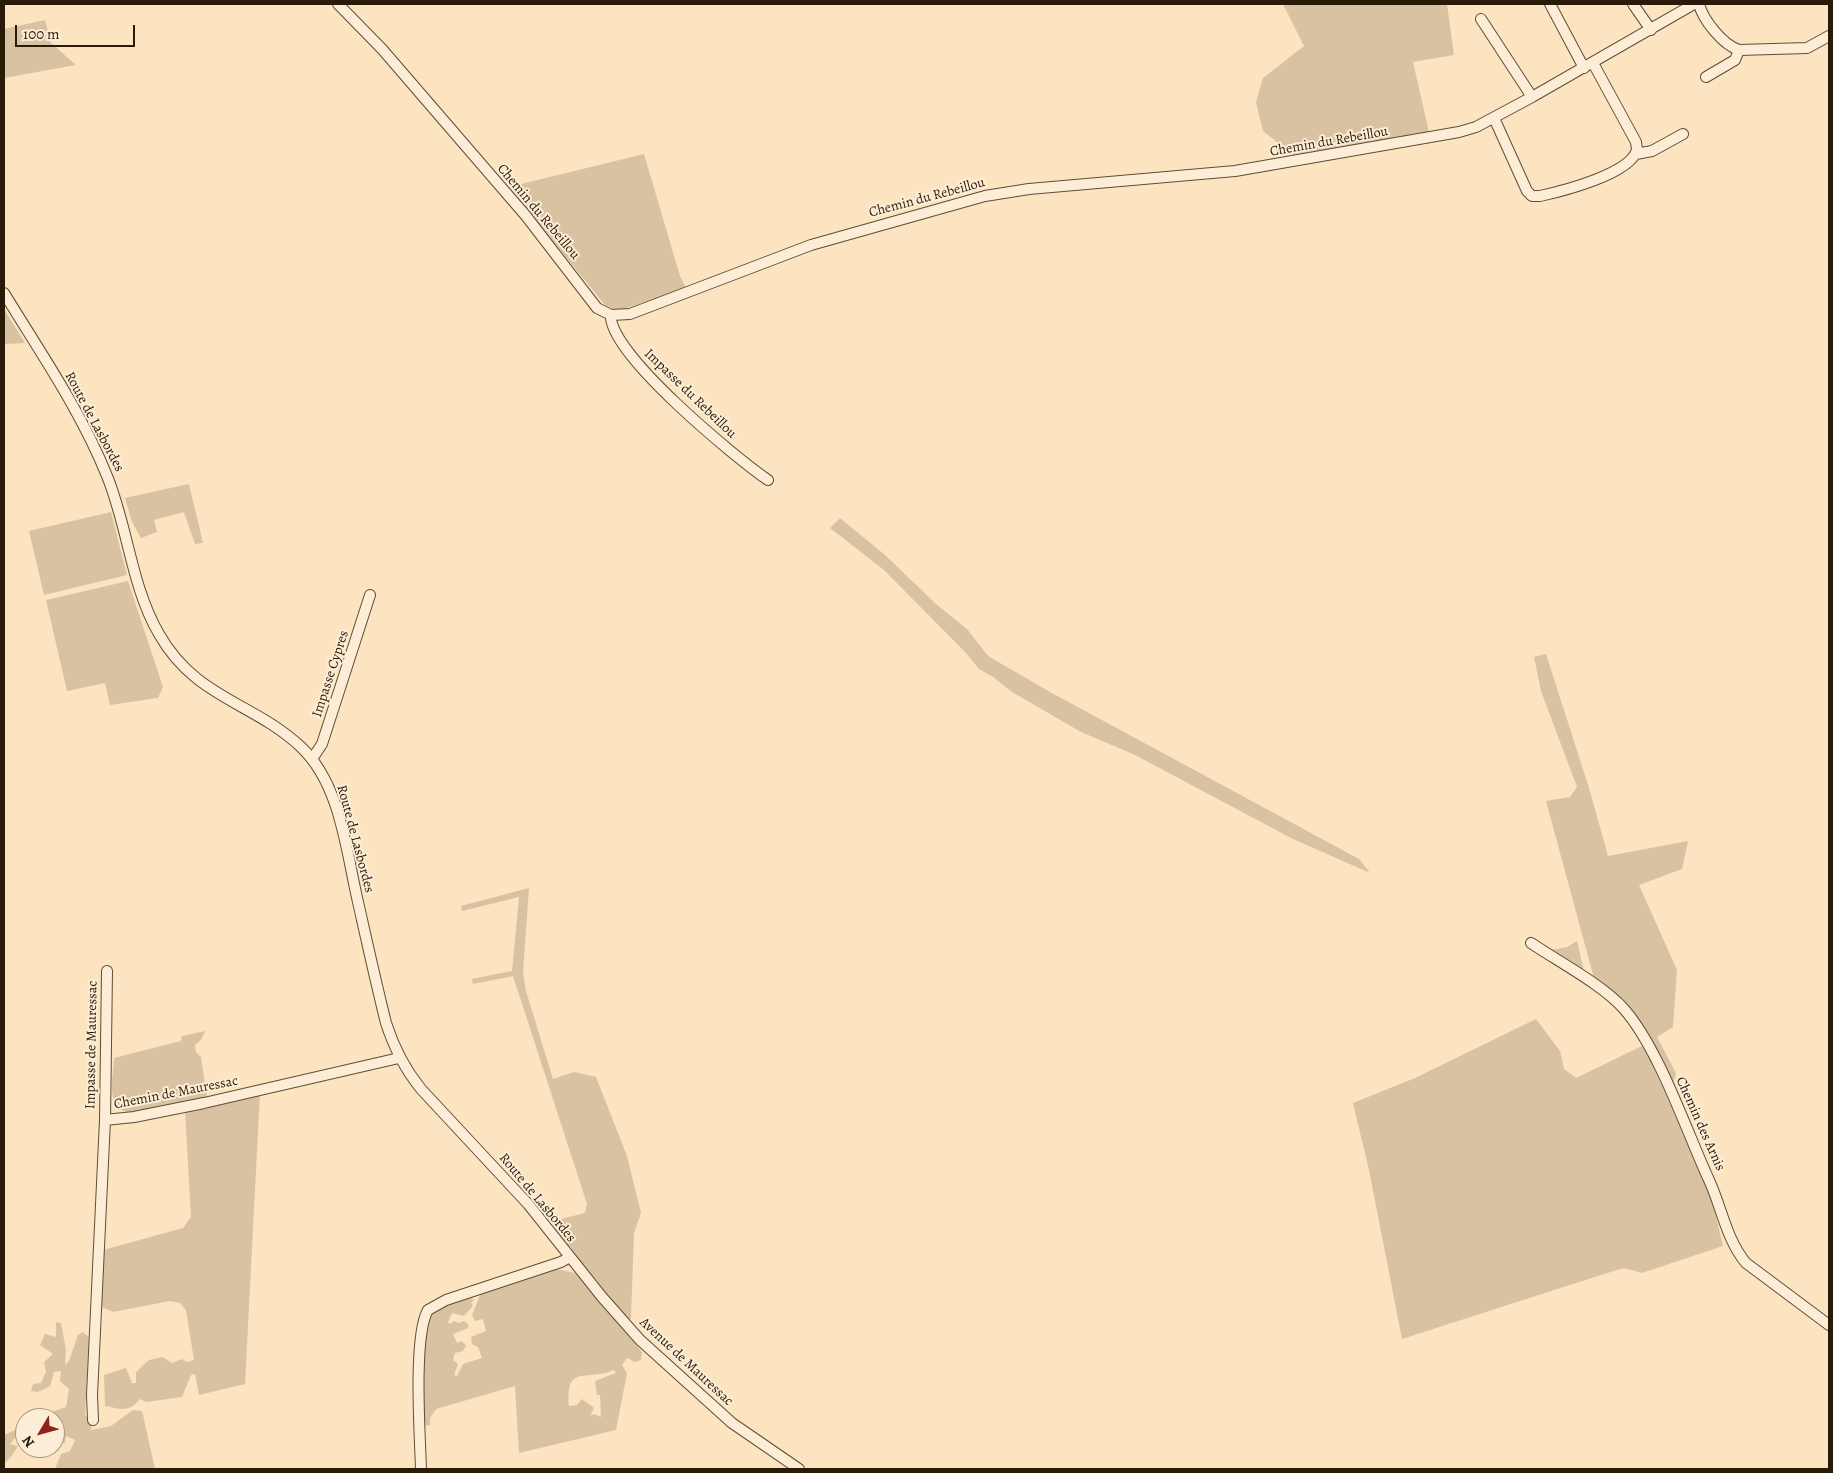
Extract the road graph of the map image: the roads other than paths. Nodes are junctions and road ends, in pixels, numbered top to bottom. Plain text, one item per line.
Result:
1 (338, 4) edge
2 (1550, 4) edge
3 (1633, 4) edge
4 (1694, 4) edge
5 (1699, 4) edge
6 (1482, 19) dead end
7 (1651, 30) junction
8 (1829, 36) edge
9 (1739, 50) junction
10 (1588, 66) junction
11 (1706, 77) dead end
12 (1532, 97) junction
13 (1494, 118) junction
14 (1683, 134) dead end
15 (1636, 154) junction
16 (4, 293) edge
17 (611, 315) junction
18 (768, 480) dead end
19 (370, 595) dead end
20 (312, 759) junction
21 (1531, 943) dead end
22 (107, 971) dead end
23 (399, 1058) junction
24 (104, 1120) junction
25 (570, 1257) junction
26 (1829, 1325) edge
27 (93, 1420) dead end
28 (421, 1469) edge
29 (799, 1469) edge

1 - 17 street, Chemin du Rebeillou
2 - 10 street
3 - 7 street
4 - 7 street, Chemin du Rebeillou
5 - 9 street
6 - 12 street
7 - 10 street, Chemin du Rebeillou
8 - 9 street
9 - 11 street
10 - 12 street, Chemin du Rebeillou
10 - 15 street
12 - 13 street, Chemin du Rebeillou
13 - 15 street
13 - 17 street, Chemin du Rebeillou
14 - 15 street
16 - 20 street, Route de Lasbordes
17 - 18 street, Impasse du Rebeillou
19 - 20 street, Impasse Cypres
20 - 23 street, Route de Lasbordes
21 - 26 street, Chemin des Arnis
22 - 24 street, Impasse de Mauressac
23 - 24 street, Chemin de Mauressac
23 - 25 street, Route de Lasbordes
24 - 27 street, Chemin de Mauressac
25 - 28 street
25 - 29 street, Avenue de Mauressac

